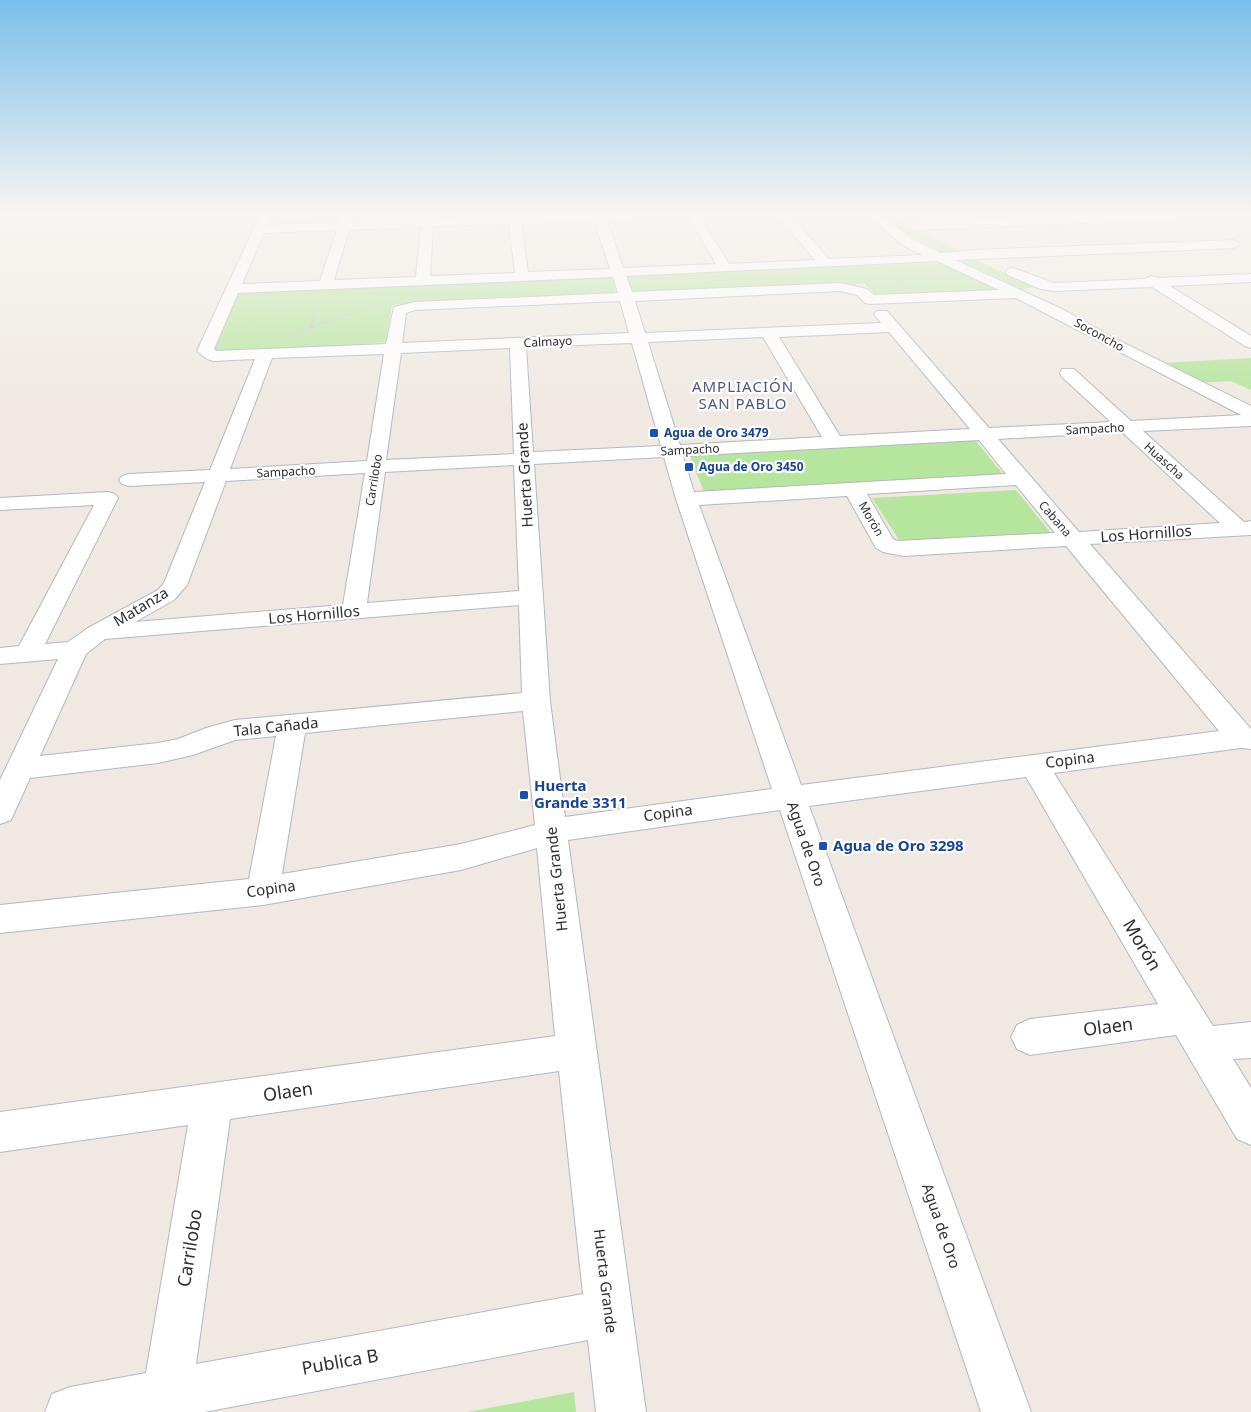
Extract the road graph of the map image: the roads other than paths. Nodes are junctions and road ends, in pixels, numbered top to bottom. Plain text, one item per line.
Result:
1 (238, 279) edge
2 (327, 279) edge
3 (450, 279) edge
4 (620, 279) edge
5 (988, 279) edge
6 (1029, 279) edge
7 (1150, 279) edge
8 (1230, 279) edge
9 (423, 280) joint
10 (1155, 282) junction
11 (234, 288) junction
12 (323, 291) junction
13 (1020, 294) junction
14 (626, 296) junction
15 (870, 300) junction
16 (1251, 324) edge
17 (1222, 325) junction
18 (893, 327) junction
19 (768, 332) junction
20 (639, 337) junction
21 (518, 343) junction
22 (1251, 343) edge
23 (393, 349) junction
24 (265, 354) junction
25 (1068, 373) dead end
26 (1227, 384) dead end
27 (1251, 396) edge
28 (1251, 413) edge
29 (1251, 420) edge
30 (1126, 427) junction
31 (985, 435) junction
32 (835, 443) junction
33 (671, 451) junction
34 (524, 459) junction
35 (376, 467) junction
36 (219, 476) junction
37 (1020, 479) junction
38 (129, 480) dead end
39 (854, 489) junction
40 (686, 499) junction
41 (0, 504) edge
42 (1245, 528) edge
43 (1072, 539) junction
44 (891, 547) joint
45 (531, 596) junction
46 (354, 612) junction
47 (97, 633) junction
48 (75, 650) junction
49 (27, 654) junction
50 (0, 656) edge
51 (536, 701) junction
52 (292, 725) junction
53 (1246, 739) edge
54 (1034, 765) junction
55 (20, 769) junction
56 (789, 797) junction
57 (0, 812) edge
58 (552, 831) junction
59 (263, 890) junction
60 (0, 919) edge
61 (1194, 1031) junction
62 (1030, 1037) dead end
63 (1251, 1040) edge
64 (576, 1051) junction
65 (212, 1102) junction
66 (1251, 1125) edge
67 (0, 1132) edge
68 (609, 1313) junction
69 (168, 1393) junction
70 (70, 1412) edge
71 (621, 1412) edge
72 (1006, 1412) edge

1 - 11 street
2 - 12 street
3 - 9 street
4 - 14 street, Agua de Oro
5 - 13 street, Soconcho
6 - 10 street
7 - 10 street
8 - 10 street
9 - 12 street
10 - 17 street
11 - 12 street
11 - 24 street, Calmayo
13 - 15 street
13 - 28 street, Soconcho
14 - 15 street
14 - 20 street, Agua de Oro
14 - 23 street, Carrilobo
15 - 18 street, Cabana
16 - 17 street
17 - 22 street
18 - 19 street, Calmayo
18 - 31 street, Cabana
19 - 20 street, Calmayo
19 - 32 street
20 - 21 street, Calmayo
20 - 33 street, Agua de Oro
21 - 23 street, Calmayo
21 - 34 street, Huerta Grande
23 - 24 street, Calmayo
23 - 35 street, Carrilobo
24 - 36 street, Matanza
25 - 30 street, Huascha
26 - 27 street
29 - 30 street, Sampacho
30 - 31 street, Sampacho
30 - 42 street, Huascha
31 - 32 street, Sampacho
31 - 37 street, Cabana
32 - 33 street, Sampacho
33 - 34 street, Sampacho
33 - 40 street, Agua de Oro
34 - 35 street, Sampacho
34 - 45 street, Huerta Grande
35 - 36 street, Sampacho
35 - 46 street, Carrilobo
36 - 38 street, Sampacho
36 - 47 street, Matanza
37 - 39 street
37 - 43 street, Cabana
39 - 40 street
39 - 44 street, Morón
40 - 56 street, Agua de Oro
41 - 49 street
42 - 43 street, Los Hornillos
43 - 44 street, Los Hornillos
43 - 53 street, Cabana
45 - 46 street, Los Hornillos
45 - 51 street, Huerta Grande
46 - 47 street, Los Hornillos
47 - 48 street, Matanza
48 - 49 street
48 - 55 street, Matanza
49 - 50 street
51 - 52 street, Tala Cañada
51 - 58 street, Huerta Grande
52 - 55 street, Tala Cañada
52 - 59 street
53 - 54 street, Copina
54 - 56 street, Copina
54 - 61 street, Morón
55 - 57 street, Matanza
56 - 58 street, Copina
56 - 72 street, Agua de Oro
58 - 59 street, Copina
58 - 64 street, Huerta Grande
59 - 60 street, Copina
61 - 62 street, Olaen
61 - 63 street, Olaen
61 - 66 street, Morón
64 - 65 street, Olaen
64 - 68 street, Huerta Grande
65 - 67 street, Olaen
65 - 69 street, Carrilobo
68 - 69 street, Publica B
68 - 71 street, Huerta Grande
69 - 70 street, Publica B

